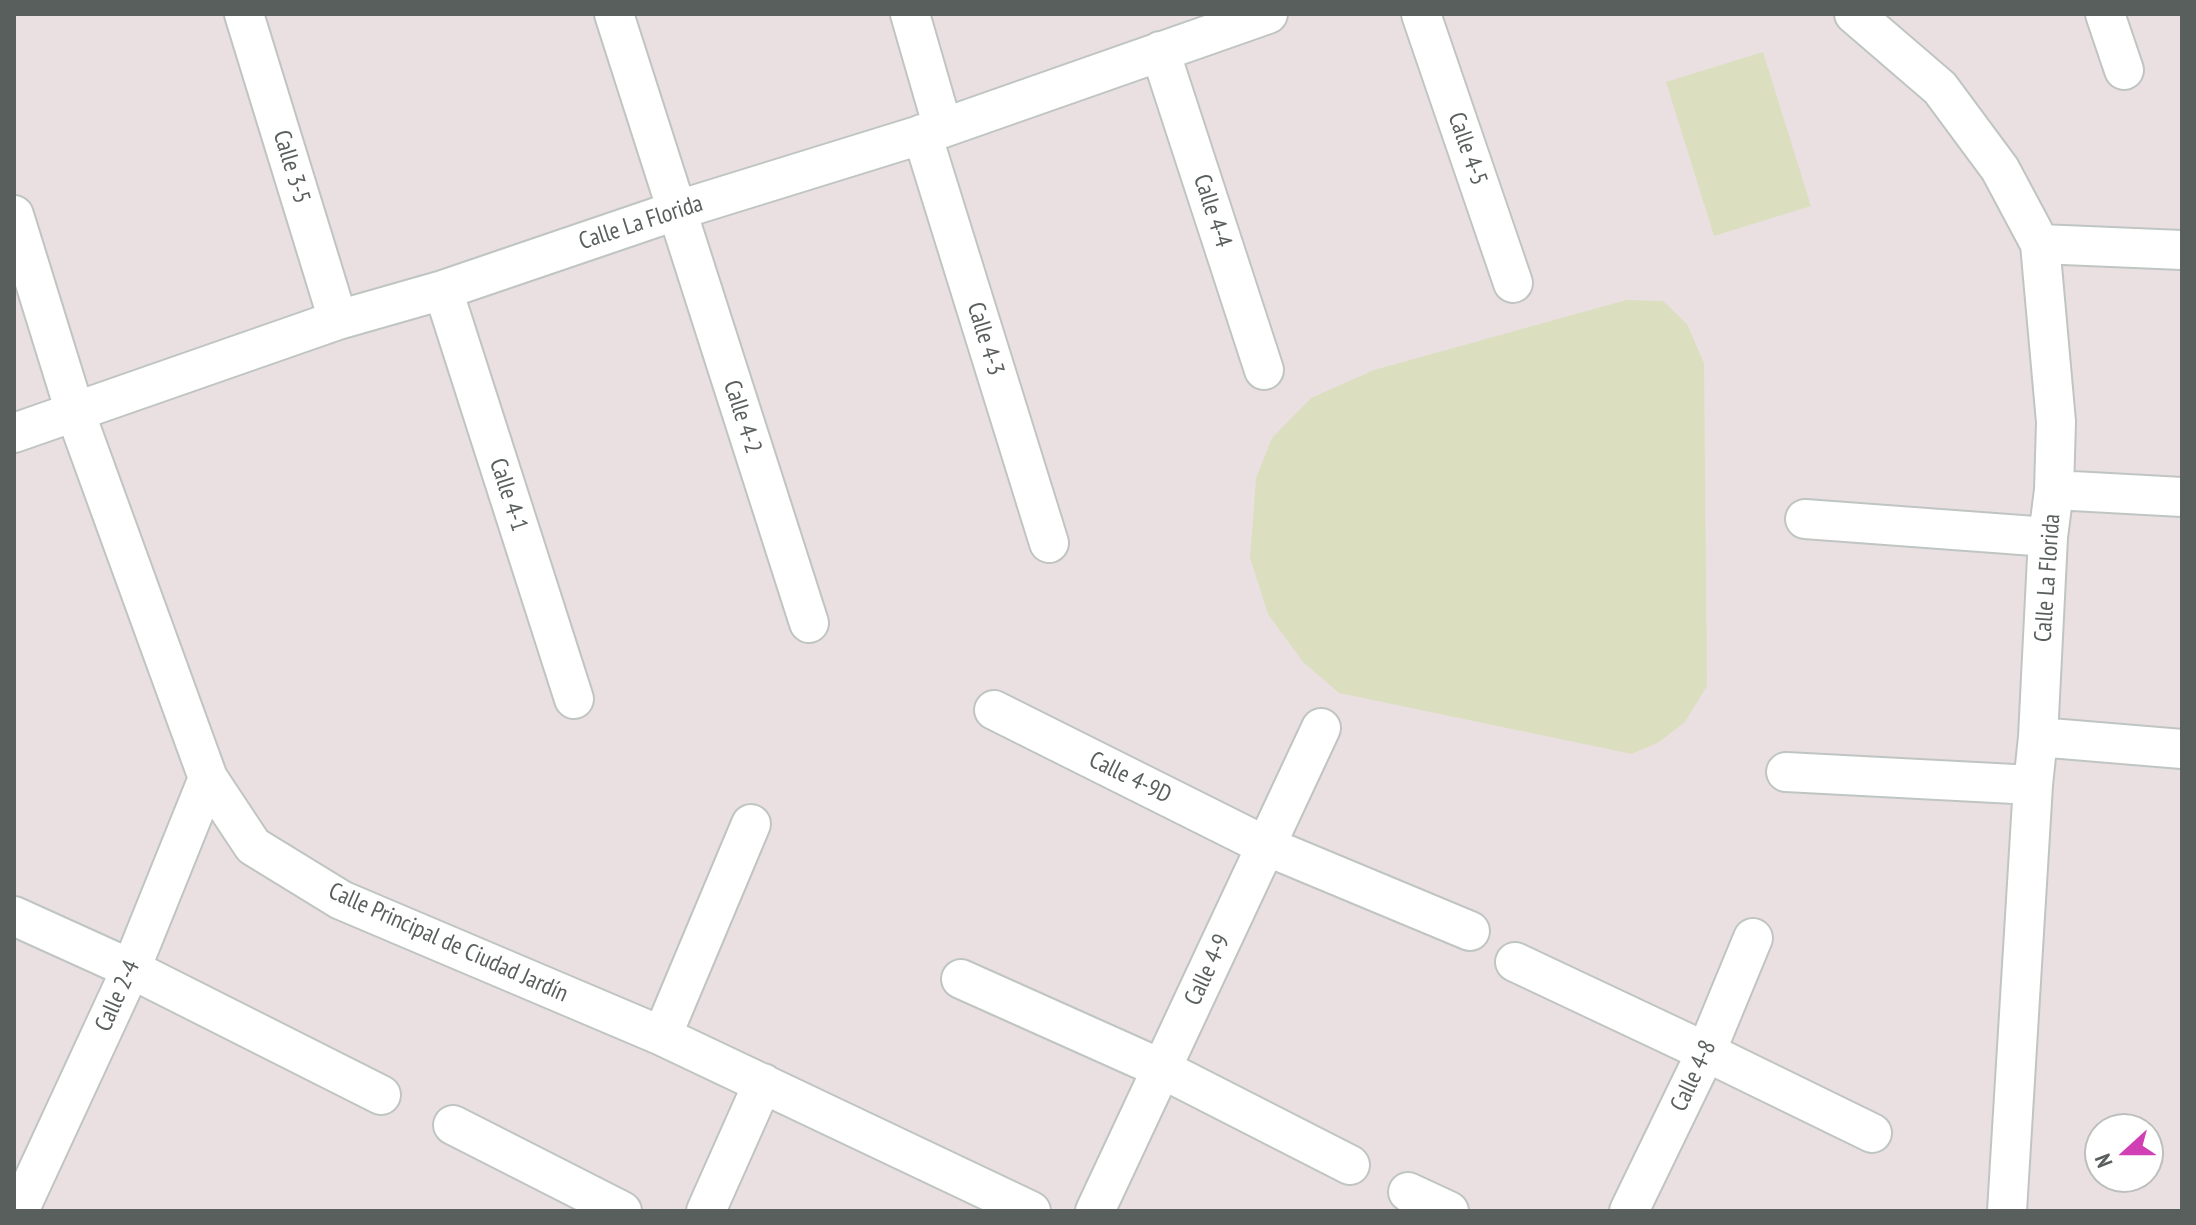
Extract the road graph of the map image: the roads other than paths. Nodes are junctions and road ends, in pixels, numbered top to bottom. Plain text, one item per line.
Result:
1 (244, 14) edge
2 (614, 14) edge
3 (910, 14) edge
4 (1268, 14) edge
5 (1421, 14) edge
6 (1854, 14) edge
7 (2105, 14) edge
8 (1214, 22) edge
9 (1160, 51) junction
10 (2124, 70) dead end
11 (932, 131) junction
12 (675, 211) junction
13 (14, 215) edge
14 (2040, 244) junction
15 (2182, 250) edge
16 (1513, 283) dead end
17 (443, 290) junction
18 (338, 320) junction
19 (1264, 370) dead end
20 (75, 412) junction
21 (14, 433) edge
22 (2054, 490) junction
23 (2182, 497) edge
24 (1805, 519) dead end
25 (2048, 537) junction
26 (1049, 543) dead end
27 (809, 623) dead end
28 (574, 699) dead end
29 (994, 710) dead end
30 (1321, 728) dead end
31 (2038, 737) junction
32 (2182, 749) edge
33 (1786, 772) dead end
34 (208, 778) junction
35 (2033, 785) junction
36 (751, 824) dead end
37 (1266, 846) junction
38 (14, 916) edge
39 (1470, 931) dead end
40 (1753, 938) dead end
41 (1515, 962) dead end
42 (131, 969) junction
43 (961, 979) dead end
44 (662, 1036) junction
45 (1706, 1052) junction
46 (1162, 1069) junction
47 (763, 1083) junction
48 (381, 1095) dead end
49 (453, 1125) dead end
50 (1872, 1133) dead end
51 (1350, 1165) dead end
52 (1408, 1192) dead end
53 (28, 1203) edge
54 (622, 1211) edge
55 (706, 1211) edge
56 (1031, 1211) edge
57 (1095, 1211) edge
58 (1449, 1211) edge
59 (1629, 1211) edge
60 (2007, 1211) edge

1 - 18 street, Calle 3-5
2 - 12 street, Calle 4-2
3 - 11 street, Calle 4-3
4 - 8 street, Calle La Florida
5 - 16 street, Calle 4-5
6 - 14 street, Calle La Florida
7 - 10 street
8 - 9 street, Calle La Florida
9 - 11 street, Calle La Florida
9 - 19 street, Calle 4-4
11 - 12 street, Calle La Florida
11 - 26 street, Calle 4-3
12 - 17 street, Calle La Florida
12 - 27 street, Calle 4-2
13 - 20 street, Calle Principal de Ciudad Jardín
14 - 15 street
14 - 22 street, Calle La Florida
17 - 18 street, Calle La Florida
17 - 28 street, Calle 4-1
18 - 20 street, Calle La Florida
20 - 21 street, Calle La Florida
20 - 34 street, Calle Principal de Ciudad Jardín
22 - 23 street
22 - 25 street, Calle La Florida
24 - 25 street
25 - 31 street, Calle La Florida
29 - 37 street, Calle 4-9D
30 - 37 street, Calle 4-9
31 - 32 street
31 - 35 street, Calle La Florida
33 - 35 street
34 - 42 street, Calle 2-4
34 - 44 street, Calle Principal de Ciudad Jardín
35 - 60 street, Calle La Florida
36 - 44 street
37 - 39 street, Calle 4-9D
37 - 46 street, Calle 4-9
38 - 42 street
40 - 45 street, Calle 4-8
41 - 45 street
42 - 48 street
42 - 53 street, Calle 2-4
43 - 46 street
44 - 47 street, Calle Principal de Ciudad Jardín
45 - 50 street
45 - 59 street, Calle 4-8
46 - 51 street
46 - 57 street, Calle 4-9
47 - 55 street
47 - 56 street, Calle Principal de Ciudad Jardín
49 - 54 street
52 - 58 street

